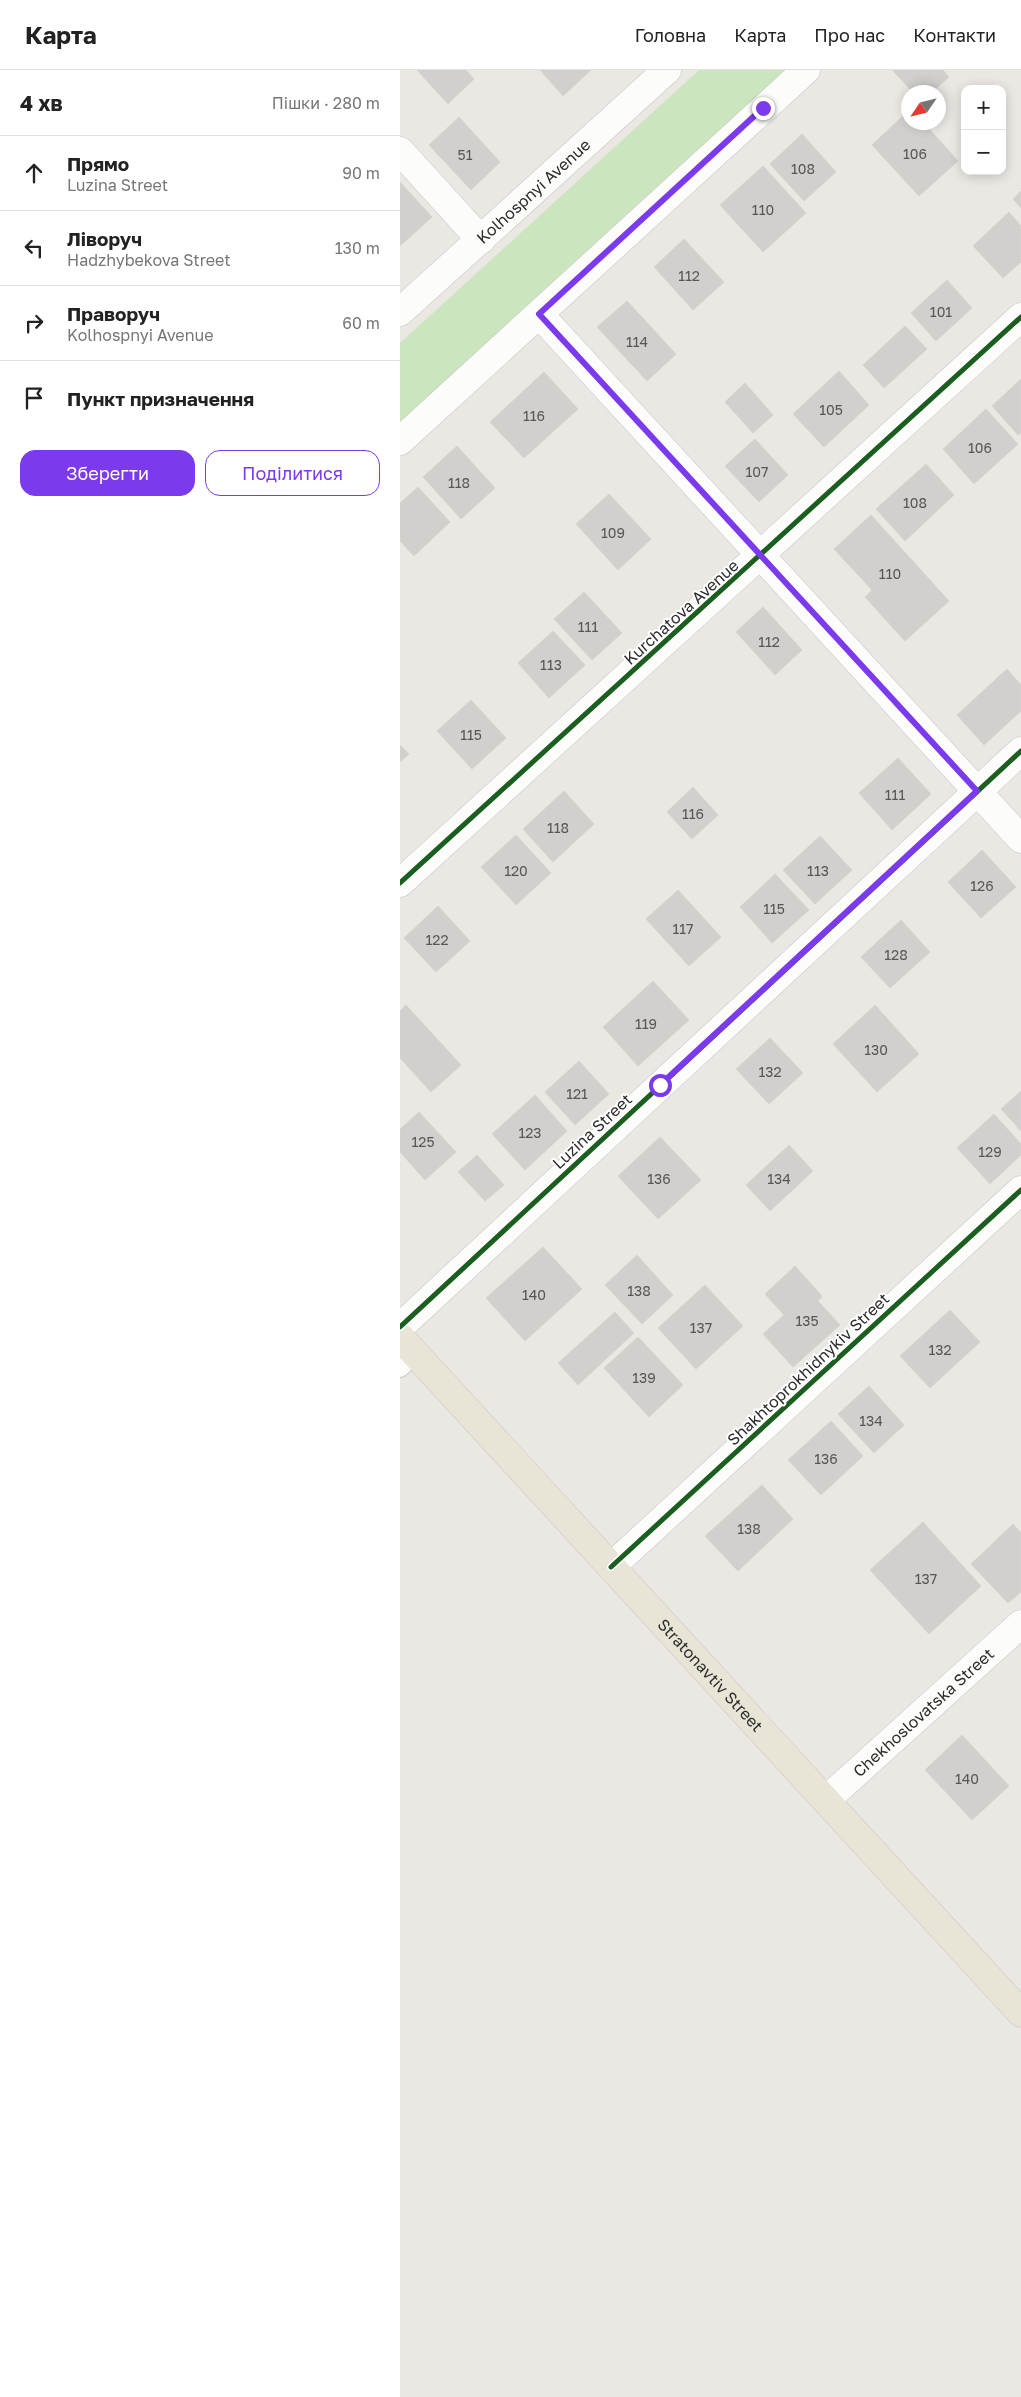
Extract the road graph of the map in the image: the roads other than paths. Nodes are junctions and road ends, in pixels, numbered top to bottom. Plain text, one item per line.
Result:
1 (667, 70) edge
2 (806, 70) edge
3 (400, 151) edge
4 (481, 240) junction
5 (400, 312) edge
6 (539, 314) junction
7 (1021, 317) edge
8 (400, 441) edge
9 (761, 556) junction
10 (1021, 751) edge
11 (977, 791) junction
12 (1021, 840) edge
13 (400, 883) edge
14 (1021, 1190) edge
15 (400, 1327) edge
16 (405, 1354) edge
17 (611, 1567) junction
18 (1021, 1624) edge
19 (826, 1800) junction
20 (1021, 2013) edge

1 - 4 street, Kolhospnyi Avenue
2 - 6 street
3 - 4 street
4 - 5 street, Kolhospnyi Avenue
6 - 8 street
6 - 9 street
7 - 9 street, Kurchatova Avenue
9 - 11 street
9 - 13 street, Kurchatova Avenue
10 - 11 street, Luzina Street
11 - 12 street
11 - 15 street, Luzina Street
14 - 17 street, Shakhtoprokhidnykiv Street
16 - 17 main road, Stratonavtiv Street
17 - 19 main road, Stratonavtiv Street
18 - 19 street, Chekhoslovatska Street
19 - 20 main road, Stratonavtiv Street

